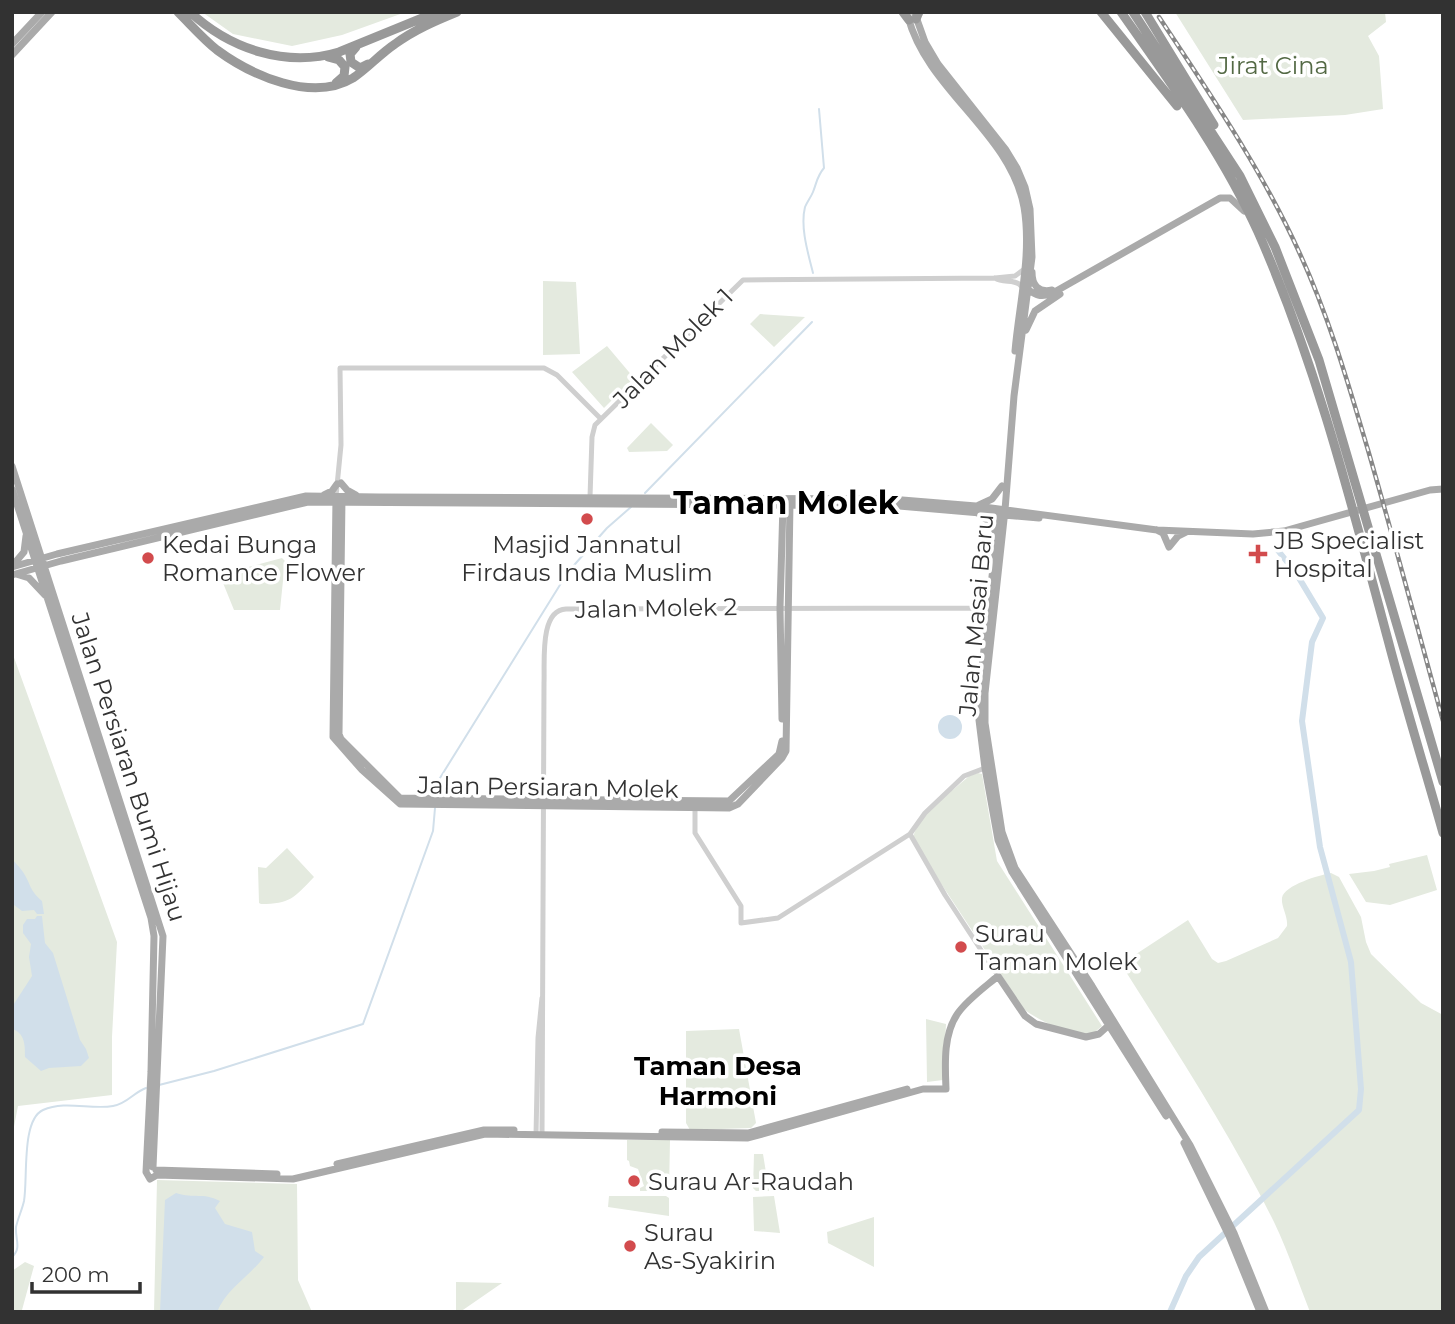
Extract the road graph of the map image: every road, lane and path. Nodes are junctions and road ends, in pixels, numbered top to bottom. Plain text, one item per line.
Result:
1 (42, 12) edge
2 (52, 12) edge
3 (178, 12) edge
4 (190, 12) edge
5 (437, 12) edge
6 (457, 12) edge
7 (1101, 12) edge
8 (1121, 12) edge
9 (1133, 12) edge
10 (1147, 14) edge
11 (911, 15) edge
12 (370, 39) junction
13 (12, 44) edge
14 (12, 55) edge
15 (322, 57) junction
16 (376, 59) junction
17 (331, 86) junction
18 (1213, 151) junction
19 (1240, 176) junction
20 (1258, 232) junction
21 (1032, 257) junction
22 (1024, 270) junction
23 (1083, 276) junction
24 (995, 278) junction
25 (1068, 286) junction
26 (1024, 287) junction
27 (1020, 351) junction
28 (601, 419) junction
29 (12, 466) edge
30 (339, 484) junction
31 (1002, 486) junction
32 (12, 489) edge
33 (1443, 489) edge
34 (1418, 493) junction
35 (1006, 495) junction
36 (590, 497) junction
37 (320, 498) junction
38 (1354, 498) junction
39 (339, 499) junction
40 (360, 499) junction
41 (1432, 499) dead end
42 (460, 500) junction
43 (787, 502) junction
44 (976, 509) junction
45 (1002, 512) junction
46 (1017, 514) junction
47 (341, 518) junction
48 (1362, 525) junction
49 (336, 526) junction
50 (1157, 530) junction
51 (1186, 531) junction
52 (27, 535) junction
53 (1000, 535) junction
54 (35, 540) junction
55 (59, 558) junction
56 (39, 563) junction
57 (13, 570) edge
58 (993, 575) junction
59 (49, 583) junction
60 (48, 599) junction
61 (784, 608) junction
62 (974, 608) junction
63 (984, 663) junction
64 (81, 693) junction
65 (1404, 703) junction
66 (1422, 710) junction
67 (1437, 762) junction
68 (985, 768) junction
69 (1424, 770) junction
70 (993, 778) junction
71 (1443, 782) edge
72 (542, 802) junction
73 (430, 803) junction
74 (695, 804) junction
75 (910, 834) junction
76 (1443, 834) edge
77 (998, 976) junction
78 (1110, 1016) junction
79 (1109, 1025) junction
80 (539, 1133) junction
81 (1224, 1219) junction
82 (1242, 1260) junction
83 (1260, 1312) edge
84 (1266, 1312) edge

1 - 13 main road
2 - 14 main road
3 - 17 highway
4 - 15 highway
5 - 12 highway
6 - 16 highway
7 - 18 highway
8 - 18 highway
9 - 19 highway
10 - 19 highway
11 - 21 main road, Jalan Masai Baru
11 - 22 main road, Jalan Masai Baru
12 - 15 highway
12 - 16 highway
15 - 17 highway
16 - 17 highway
18 - 20 highway
19 - 38 highway
20 - 23 main road
20 - 38 highway
21 - 23 main road
21 - 26 main road, Jalan Masai Baru
22 - 24 street, Jalan Molek 1
22 - 26 main road, Jalan Masai Baru
23 - 25 main road
24 - 26 street, Jalan Molek 1
24 - 28 street, Jalan Molek 1
25 - 26 main road
25 - 27 main road
26 - 27 main road, Jalan Masai Baru
26 - 31 main road, Jalan Masai Baru
27 - 35 main road, Jalan Masai Baru
28 - 30 street, Jalan Persiaran Molek
28 - 36 street, Jalan Molek 1
29 - 54 main road, Jalan Persiaran Bumi Hijau
30 - 37 main road
30 - 39 street, Jalan Persiaran Molek
30 - 40 main road
31 - 44 main road
31 - 45 main road, Jalan Masai Baru
32 - 52 main road, Jalan Persiaran Bumi Hijau
33 - 34 main road
34 - 41 main road
34 - 51 main road
35 - 45 main road, Jalan Masai Baru
35 - 46 main road
36 - 42 main road
36 - 43 main road
37 - 39 main road
37 - 49 main road
37 - 55 main road
37 - 55 main road
38 - 48 highway
39 - 40 main road
39 - 47 main road, Jalan Persiaran Molek
39 - 49 main road, Jalan Persiaran Molek
40 - 42 main road
40 - 47 main road
42 - 43 main road
43 - 44 main road
43 - 61 main road, Jalan Persiaran Molek
44 - 45 main road
44 - 53 main road
45 - 46 main road
45 - 53 main road, Jalan Masai Baru
46 - 50 main road
46 - 53 main road
47 - 73 main road, Jalan Persiaran Molek
48 - 65 highway
48 - 66 highway
49 - 73 main road, Jalan Persiaran Molek
50 - 51 main road
50 - 51 main road
52 - 56 main road, Jalan Persiaran Bumi Hijau
52 - 57 main road
53 - 58 main road, Jalan Masai Baru
53 - 70 main road, Jalan Masai Baru
54 - 55 main road
54 - 56 main road, Jalan Persiaran Bumi Hijau
55 - 56 main road
55 - 59 main road
56 - 57 main road
56 - 59 main road, Jalan Persiaran Bumi Hijau
56 - 60 main road, Jalan Persiaran Bumi Hijau
57 - 60 main road
58 - 62 street
58 - 63 main road, Jalan Masai Baru
59 - 64 main road, Jalan Persiaran Bumi Hijau
60 - 64 main road, Jalan Persiaran Bumi Hijau
61 - 62 street
61 - 72 street, Jalan Molek 2
61 - 74 main road, Jalan Persiaran Molek
62 - 63 street
63 - 68 main road, Jalan Masai Baru
64 - 80 main road, Jalan Persiaran Bumi Hijau
65 - 66 highway
65 - 69 highway
66 - 67 highway
67 - 69 highway
67 - 71 highway
68 - 70 main road
68 - 75 street
68 - 79 main road, Jalan Masai Baru
69 - 76 highway
70 - 78 main road, Jalan Masai Baru
72 - 73 main road, Jalan Persiaran Molek
72 - 74 main road, Jalan Persiaran Molek
72 - 80 street
74 - 75 street
75 - 77 street
77 - 79 main road
77 - 80 main road
78 - 79 main road
78 - 81 main road, Jalan Masai Baru
79 - 81 main road, Jalan Masai Baru
81 - 82 main road, Jalan Masai Baru
82 - 83 main road, Jalan Masai Baru
82 - 84 main road, Jalan Masai Baru

